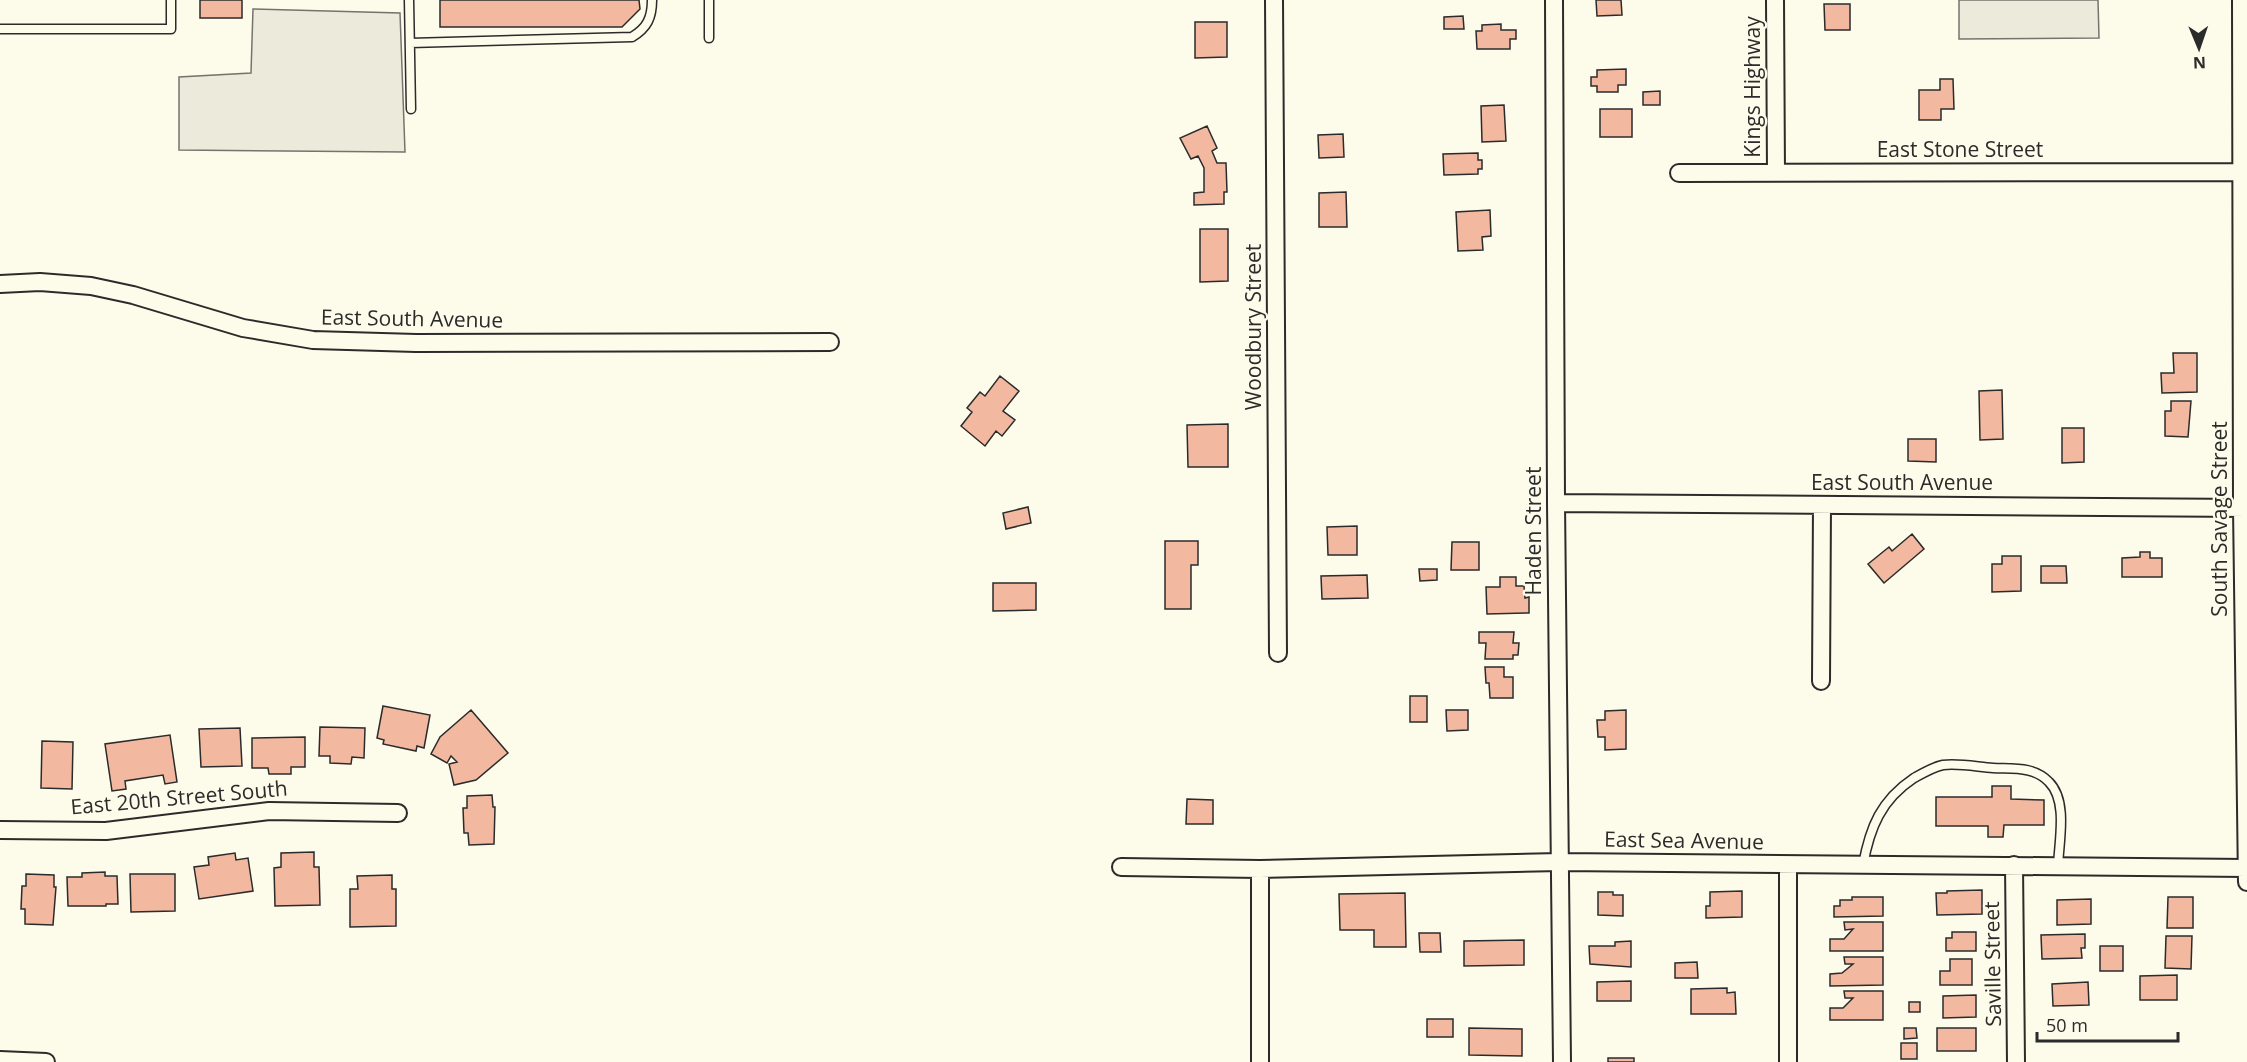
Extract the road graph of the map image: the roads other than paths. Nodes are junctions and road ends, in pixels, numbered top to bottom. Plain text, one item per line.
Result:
1 (171, 0) edge
2 (409, 0) edge
3 (652, 0) edge
4 (709, 0) edge
5 (1274, 0) edge
6 (1554, 0) edge
7 (1775, 0) edge
8 (2241, 0) edge
9 (0, 28) edge
10 (709, 38) dead end
11 (410, 43) junction
12 (411, 109) dead end
13 (2243, 161) edge
14 (1679, 173) dead end
15 (1776, 173) junction
16 (0, 284) edge
17 (830, 342) dead end
18 (1556, 503) junction
19 (1822, 505) junction
20 (2244, 508) edge
21 (1278, 653) dead end
22 (1821, 681) dead end
23 (398, 813) dead end
24 (0, 830) edge
25 (1560, 862) junction
26 (1788, 865) junction
27 (1863, 865) junction
28 (2014, 865) junction
29 (2058, 866) junction
30 (1121, 867) dead end
31 (2247, 868) edge
32 (1260, 869) junction
33 (2247, 882) edge
34 (0, 1060) edge
35 (46, 1062) edge
36 (1260, 1062) edge
37 (1562, 1062) edge
38 (1788, 1062) edge
39 (2016, 1062) edge

1 - 9 lane
2 - 11 lane
3 - 11 lane
4 - 10 lane
5 - 21 street, Woodbury Street
6 - 18 street, Haden Street
7 - 15 street, Kings Highway
8 - 13 street, South Savage Street
11 - 12 lane
13 - 15 street, East Stone Street
13 - 20 street, South Savage Street
14 - 15 street, East Stone Street
16 - 17 street, East South Avenue
18 - 19 street, East South Avenue
18 - 25 street, Haden Street
19 - 20 street, East South Avenue
19 - 22 street
20 - 31 street, South Savage Street
23 - 24 street, East 20th Street South
25 - 26 street, East Sea Avenue
25 - 32 street, East Sea Avenue
25 - 37 street, Haden Street
26 - 27 street, East Sea Avenue
26 - 38 street
27 - 28 street, East Sea Avenue
27 - 29 lane
28 - 29 street, East Sea Avenue
28 - 39 street, Saville Street
29 - 31 street, East Sea Avenue
30 - 32 street, East Sea Avenue
31 - 33 street, South Savage Street
32 - 36 street
34 - 35 street

